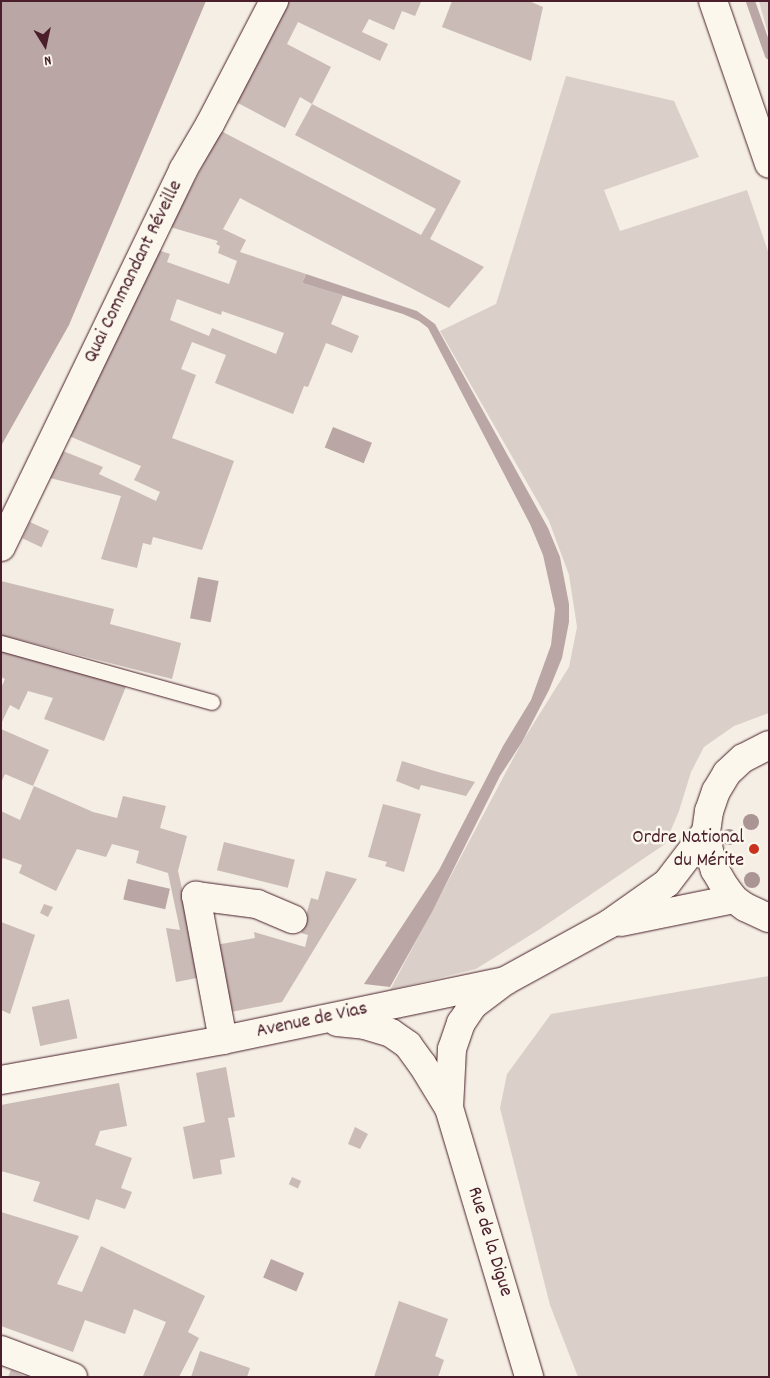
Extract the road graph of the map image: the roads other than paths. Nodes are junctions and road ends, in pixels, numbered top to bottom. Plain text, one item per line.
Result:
1 (274, 1) edge
2 (713, 1) edge
3 (769, 164) edge
4 (1, 548) edge
5 (1, 643) edge
6 (212, 702) dead end
7 (769, 745) edge
8 (706, 832) junction
9 (734, 899) junction
10 (769, 918) edge
11 (293, 919) dead end
12 (609, 924) junction
13 (505, 981) junction
14 (314, 1021) junction
15 (223, 1040) junction
16 (1, 1080) edge
17 (449, 1108) junction
18 (1, 1350) edge
19 (73, 1377) edge
20 (529, 1377) edge

1 - 4 main road, Quai Commandant Réveille
2 - 3 main road
5 - 6 lane
7 - 8 main road
8 - 9 main road
8 - 12 main road, Avenue de Vias
9 - 10 main road
9 - 12 main road, Avenue de Vias
11 - 15 main road
12 - 13 main road, Avenue de Vias
13 - 14 main road, Avenue de Vias
13 - 17 main road, Rue de la Digue
14 - 15 main road, Avenue de Vias
14 - 17 main road, Rue de la Digue
15 - 16 main road, Avenue de Vias
17 - 20 main road, Rue de la Digue
18 - 19 main road

